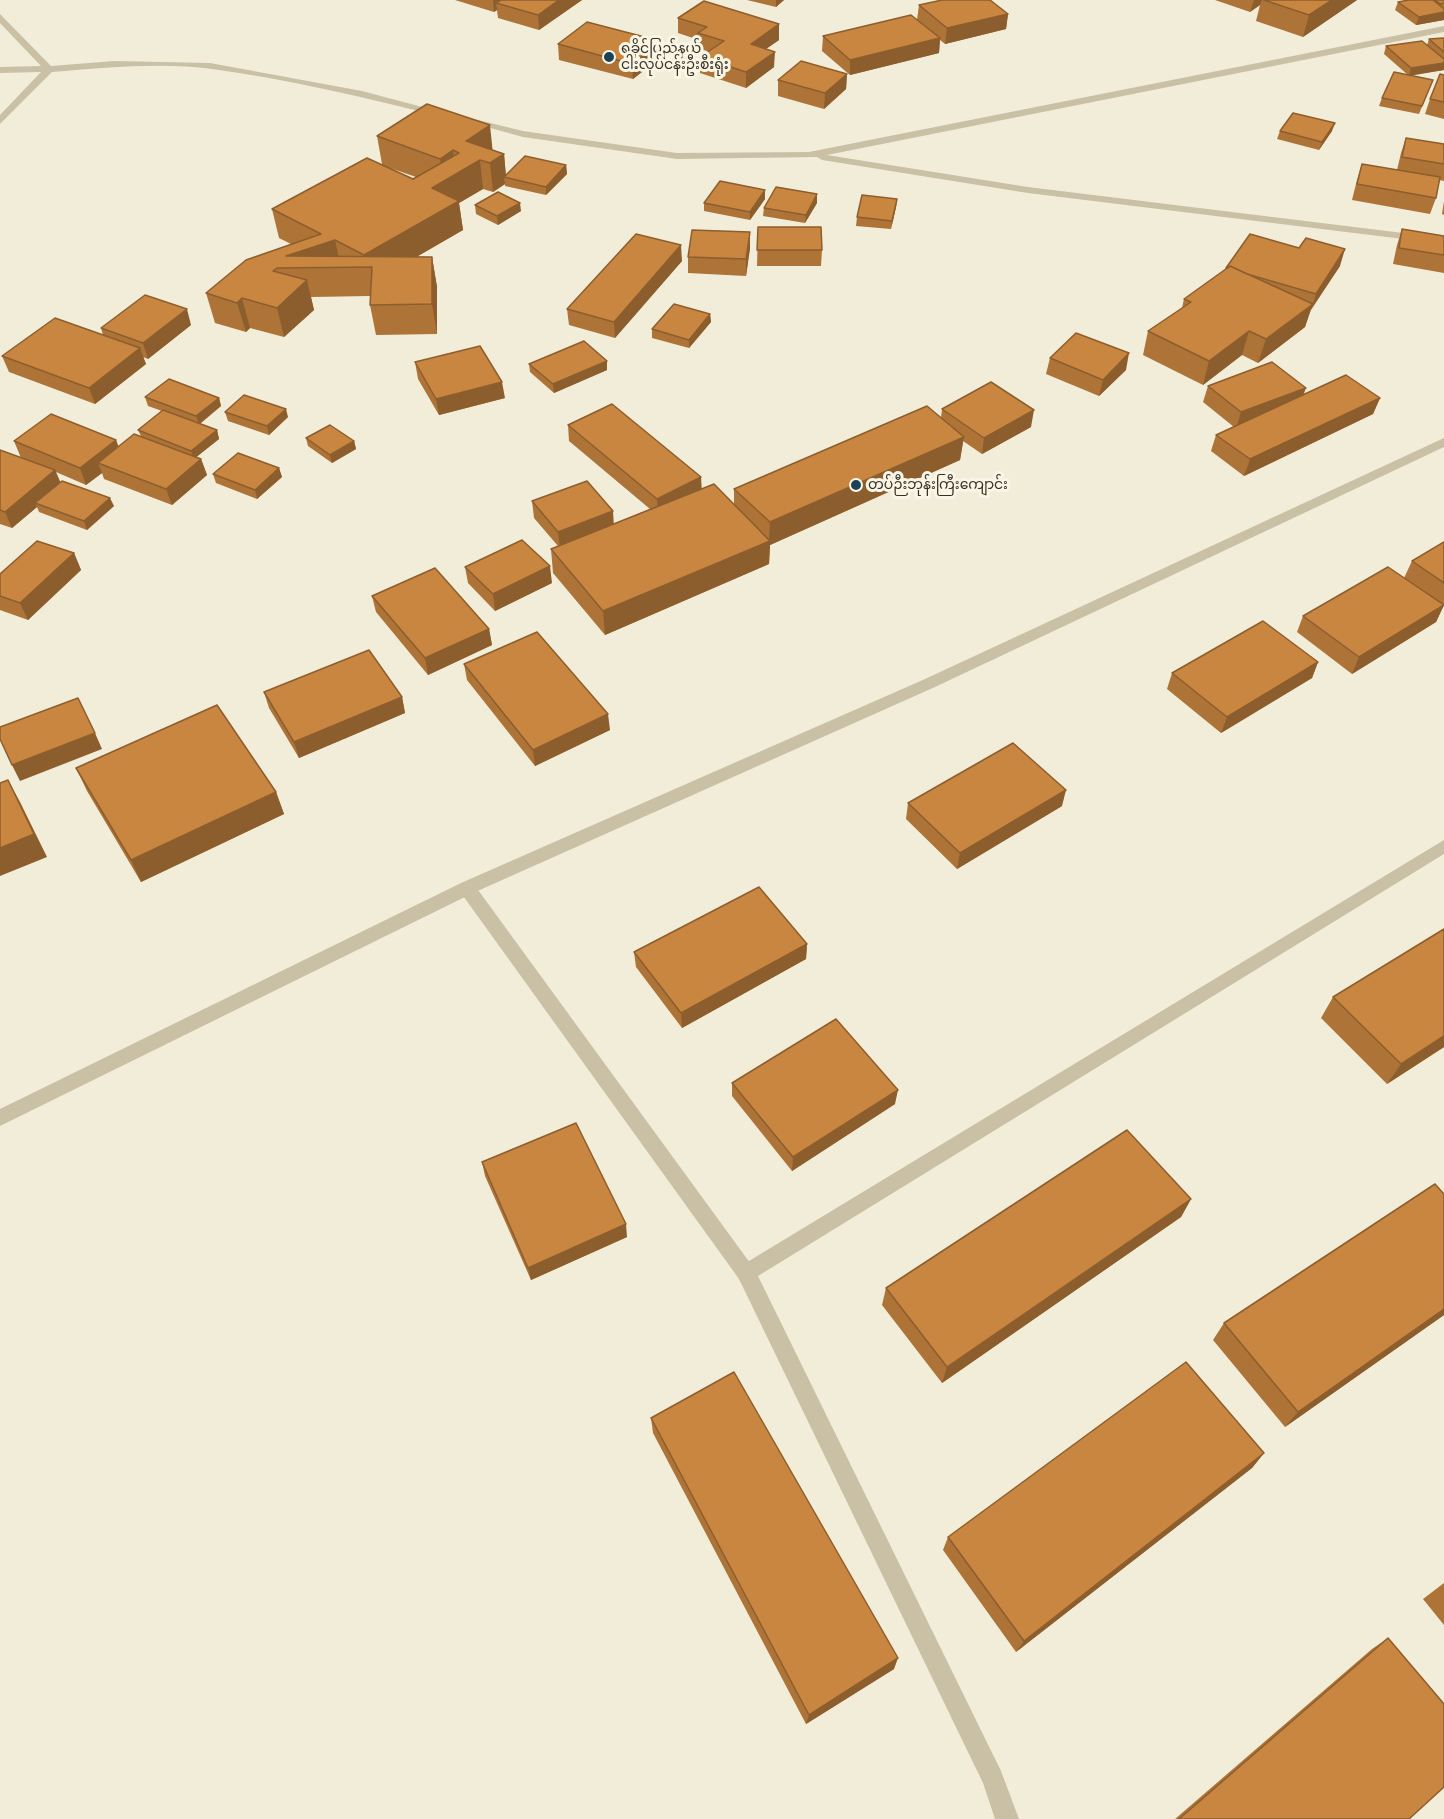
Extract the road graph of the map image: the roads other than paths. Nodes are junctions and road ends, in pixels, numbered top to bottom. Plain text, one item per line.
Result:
1 (0, 17) edge
2 (1444, 29) edge
3 (49, 69) junction
4 (0, 70) edge
5 (0, 121) edge
6 (809, 155) junction
7 (1444, 241) edge
8 (1444, 442) edge
9 (1444, 846) edge
10 (467, 888) junction
11 (0, 1118) edge
12 (746, 1273) junction
13 (1007, 1819) edge

1 - 3 street
2 - 6 street
3 - 4 street
3 - 5 street
3 - 6 street
6 - 7 street
8 - 10 street
9 - 12 street
10 - 11 street
10 - 12 street
12 - 13 street

